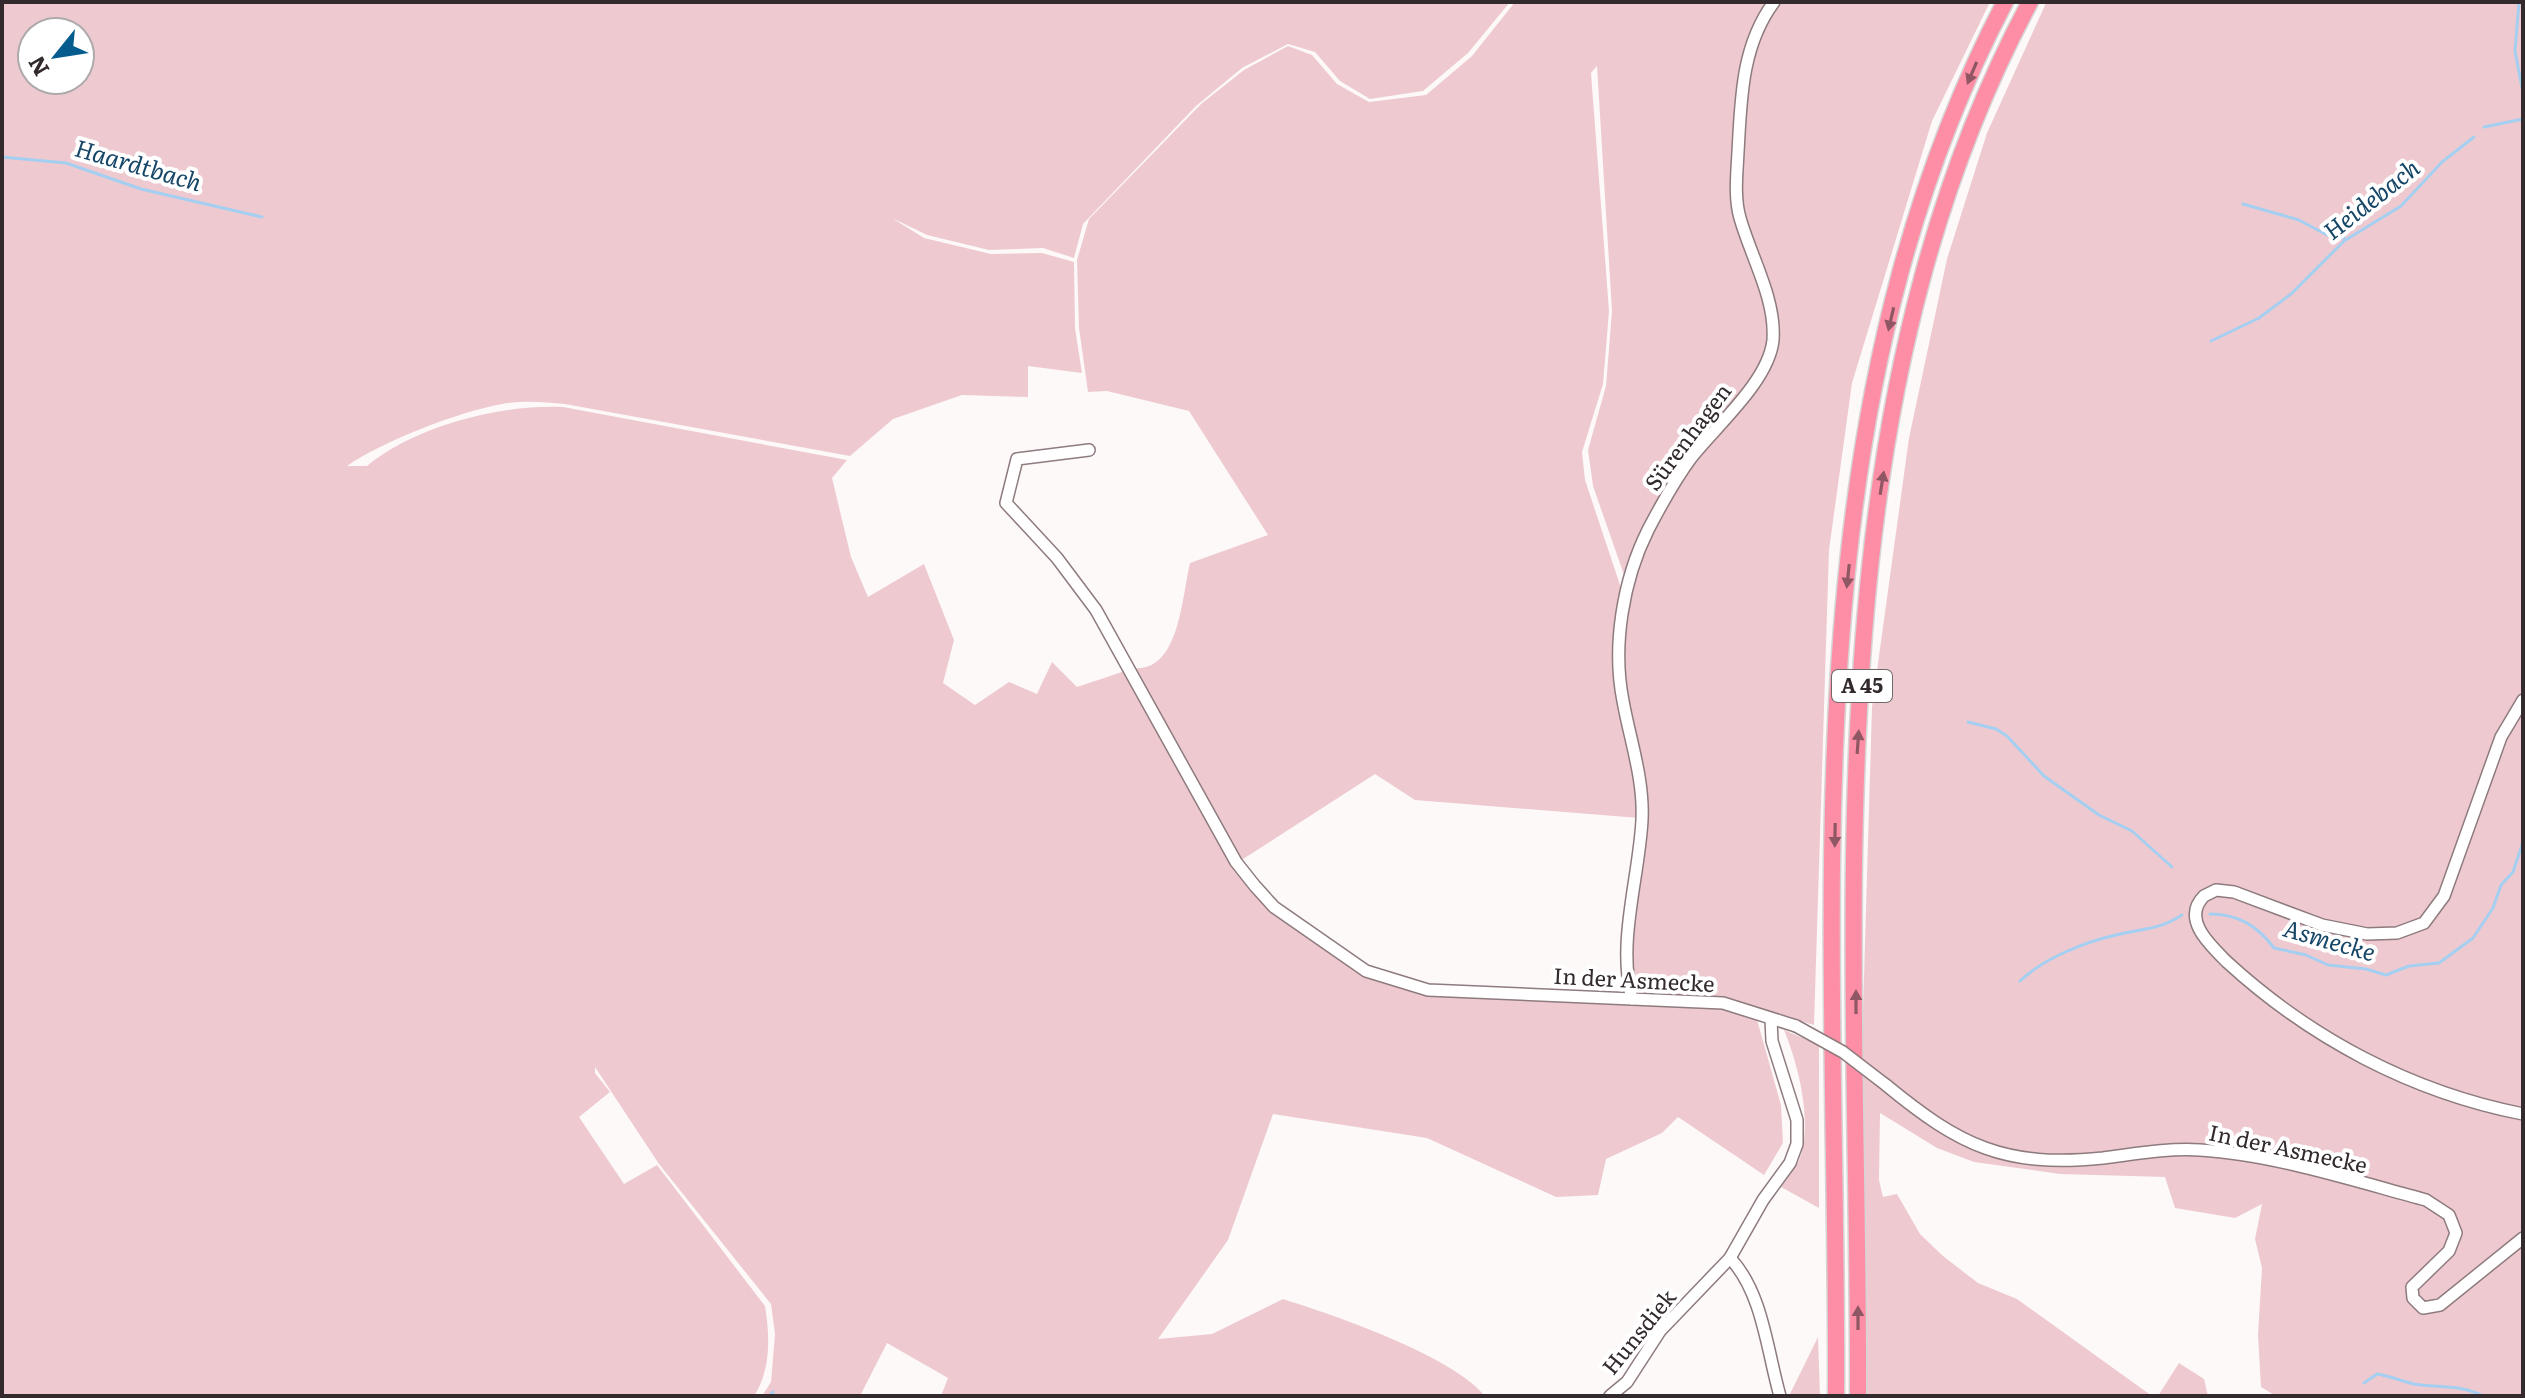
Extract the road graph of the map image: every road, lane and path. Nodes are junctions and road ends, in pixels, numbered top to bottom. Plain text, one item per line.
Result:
1 (1774, 2) edge
2 (2005, 2) edge
3 (2030, 2) edge
4 (1089, 450) dead end
5 (2523, 700) edge
6 (1632, 999) junction
7 (1771, 1019) junction
8 (2523, 1114) edge
9 (2523, 1238) edge
10 (1730, 1258) junction
11 (1610, 1396) edge
12 (1780, 1396) edge
13 (1836, 1396) edge
14 (1858, 1396) edge

1 - 6 street, Sürenhagen
2 -> 13 highway, A 45
14 -> 3 highway, A 45
4 - 6 street, In der Asmecke
5 - 8 street
6 - 7 street, In der Asmecke
7 - 9 street, In der Asmecke, bridge
7 - 10 street, Hunsdiek
10 - 11 street, Hunsdiek
10 - 12 street

